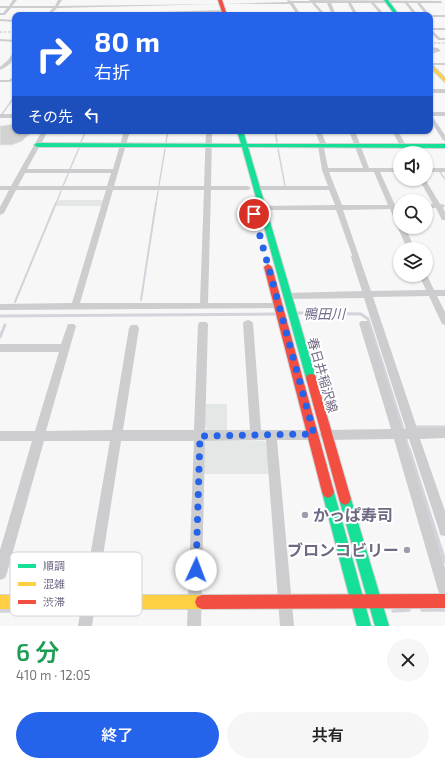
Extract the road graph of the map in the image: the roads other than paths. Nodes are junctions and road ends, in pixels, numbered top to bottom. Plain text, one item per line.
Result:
1 (15, 0) edge
2 (60, 0) edge
3 (155, 0) edge
4 (177, 0) edge
5 (133, 1) dead end
6 (268, 1) edge
7 (290, 1) edge
8 (312, 1) edge
9 (329, 1) edge
10 (349, 1) edge
11 (370, 1) edge
12 (386, 1) edge
13 (405, 1) edge
14 (418, 1) edge
15 (442, 1) edge
16 (199, 2) edge
17 (245, 2) edge
18 (177, 5) junction
19 (445, 5) edge
20 (83, 6) junction
21 (0, 7) edge
22 (9, 7) junction
23 (28, 7) junction
24 (41, 7) junction
25 (56, 7) junction
26 (108, 7) junction
27 (131, 8) junction
28 (224, 8) edge
29 (272, 9) dead end
30 (155, 11) edge
31 (20, 12) edge
32 (35, 12) edge
33 (51, 12) edge
34 (78, 12) dead end
35 (84, 12) dead end
36 (178, 12) junction
37 (200, 12) junction
38 (245, 12) edge
39 (250, 12) edge
40 (297, 12) edge
41 (321, 12) edge
42 (333, 12) edge
43 (354, 12) edge
44 (380, 12) edge
45 (395, 12) edge
46 (414, 12) edge
47 (426, 12) edge
48 (0, 14) edge
49 (433, 16) edge
50 (445, 16) edge
51 (12, 17) edge
52 (1, 21) edge
53 (12, 21) edge
54 (433, 29) edge
55 (445, 29) edge
56 (433, 32) edge
57 (445, 39) edge
58 (0, 40) edge
59 (12, 41) edge
60 (433, 48) edge
61 (433, 52) edge
62 (12, 62) edge
63 (445, 64) edge
64 (433, 65) edge
65 (0, 68) edge
66 (433, 68) edge
67 (12, 79) edge
68 (445, 81) edge
69 (1, 82) edge
70 (433, 91) edge
71 (445, 91) edge
72 (445, 114) edge
73 (433, 115) edge
74 (0, 116) edge
75 (12, 116) edge
76 (433, 120) edge
77 (43, 134) edge
78 (126, 134) edge
79 (209, 134) edge
80 (234, 134) edge
81 (240, 134) edge
82 (315, 134) edge
83 (319, 134) edge
84 (353, 134) edge
85 (398, 134) edge
86 (445, 139) edge
87 (37, 145) junction
88 (123, 145) junction
89 (209, 145) junction
90 (240, 146) junction
91 (321, 146) junction
92 (358, 146) junction
93 (404, 146) edge
94 (445, 146) edge
95 (433, 147) edge
96 (393, 149) edge
97 (325, 170) junction
98 (367, 170) junction
99 (376, 170) junction
100 (393, 170) edge
101 (433, 170) edge
102 (445, 170) edge
103 (23, 171) junction
104 (116, 171) junction
105 (427, 186) edge
106 (0, 188) edge
107 (14, 188) junction
108 (110, 188) junction
109 (207, 188) junction
110 (252, 188) junction
111 (332, 188) junction
112 (393, 201) edge
113 (442, 206) edge
114 (339, 207) junction
115 (393, 207) edge
116 (261, 208) junction
117 (0, 213) edge
118 (445, 218) edge
119 (259, 232) dead end
120 (267, 261) dead end
121 (426, 282) edge
122 (432, 293) junction
123 (445, 293) edge
124 (368, 294) junction
125 (287, 296) junction
126 (75, 306) junction
127 (204, 306) junction
128 (0, 307) edge
129 (279, 307) junction
130 (445, 322) edge
131 (248, 323) dead end
132 (364, 323) dead end
133 (203, 324) dead end
134 (71, 326) dead end
135 (134, 328) dead end
136 (0, 348) edge
137 (65, 348) junction
138 (445, 433) edge
139 (314, 434) junction
140 (405, 434) junction
141 (116, 435) junction
142 (256, 435) junction
143 (271, 435) junction
144 (326, 435) junction
145 (0, 436) edge
146 (40, 436) junction
147 (200, 436) junction
148 (445, 530) edge
149 (97, 552) edge
150 (0, 573) edge
151 (445, 590) edge
152 (284, 600) junction
153 (357, 600) junction
154 (375, 600) junction
155 (142, 601) edge
156 (195, 601) junction
157 (445, 601) edge
158 (0, 602) edge
159 (10, 602) edge
160 (87, 616) edge
161 (85, 626) edge
162 (194, 626) edge
163 (287, 626) edge
164 (364, 626) edge
165 (382, 626) edge

1 - 22 street
2 - 25 street
3 - 30 street
4 - 18 street
5 - 27 street
6 - 7 street
6 - 17 street
6 - 29 street
7 - 8 street
7 - 40 street
8 - 9 street
8 - 41 street
9 - 10 street
9 - 42 street
10 - 11 street
10 - 43 street
11 - 12 street
11 - 44 street
12 - 13 street
12 - 45 main road
13 - 14 street
13 - 46 street
14 - 15 street
14 - 47 street
15 - 19 street
16 - 18 street
16 - 28 street
16 - 37 street
17 - 28 street
17 - 39 street
18 - 30 street
18 - 36 street
20 - 25 street
20 - 26 street
20 - 34 street
21 - 22 street
22 - 23 street
22 - 48 street
23 - 24 street
23 - 31 street
24 - 25 street
24 - 32 street
25 - 33 street
26 - 27 street
26 - 35 street
27 - 30 street
28 - 37 street
28 - 38 street
30 - 36 street
36 - 37 street
49 - 50 street
51 - 52 street
52 - 53 street
54 - 55 street
56 - 57 street
58 - 59 street
60 - 61 street
62 - 65 street
63 - 64 street
66 - 68 main road
67 - 69 street
70 - 71 street
72 - 73 street
74 - 75 street
76 - 86 street
77 - 87 street
78 - 88 street
79 - 89 street
80 - 90 main road, 春日井稲沢線
81 - 90 main road, 春日井稲沢線
82 - 91 street
83 - 91 street
84 - 92 street
85 - 93 street
87 - 88 main road
87 - 103 street
88 - 89 main road
88 - 104 street
89 - 90 main road
89 - 109 street
90 - 91 main road
90 - 110 main road, 春日井稲沢線
91 - 92 main road
91 - 97 street
92 - 96 main road
92 - 98 street
94 - 95 main road
97 - 98 street
97 - 111 street
98 - 99 street
99 - 100 street
99 - 112 street
101 - 102 street
103 - 104 street
103 - 107 street
104 - 108 street
105 - 113 street
106 - 107 street
107 - 108 street
107 - 117 street
108 - 109 street
108 - 126 street
109 - 110 street
109 - 127 street
110 - 111 street
110 - 116 main road, 春日井稲沢線
110 - 119 main road, 春日井稲沢線
111 - 114 street
113 - 118 street
114 - 115 street
114 - 116 street
114 - 124 street
116 - 125 main road, 春日井稲沢線
120 - 129 main road, 春日井稲沢線
121 - 122 street
122 - 123 street
122 - 124 street
122 - 130 street
124 - 125 street
124 - 140 street
125 - 144 main road, 春日井稲沢線
126 - 127 street
126 - 128 street
127 - 129 street
129 - 139 main road, 春日井稲沢線
131 - 142 street
132 - 140 street
133 - 147 street
134 - 137 street
135 - 141 street
136 - 137 street
137 - 146 street
138 - 140 street
139 - 143 street
139 - 153 main road, 春日井稲沢線
140 - 144 street
140 - 148 street
140 - 151 street
141 - 146 street
141 - 147 street
141 - 149 street
142 - 143 street
142 - 147 street
143 - 152 street
144 - 154 main road, 春日井稲沢線
145 - 146 street
146 - 150 street
147 - 156 street
152 - 153 main road
152 - 156 main road
152 - 163 street
153 - 154 main road
153 - 164 main road, 春日井稲沢線
154 - 157 main road
154 - 165 main road, 春日井稲沢線
155 - 156 main road
156 - 162 street
158 - 159 main road
160 - 161 street

